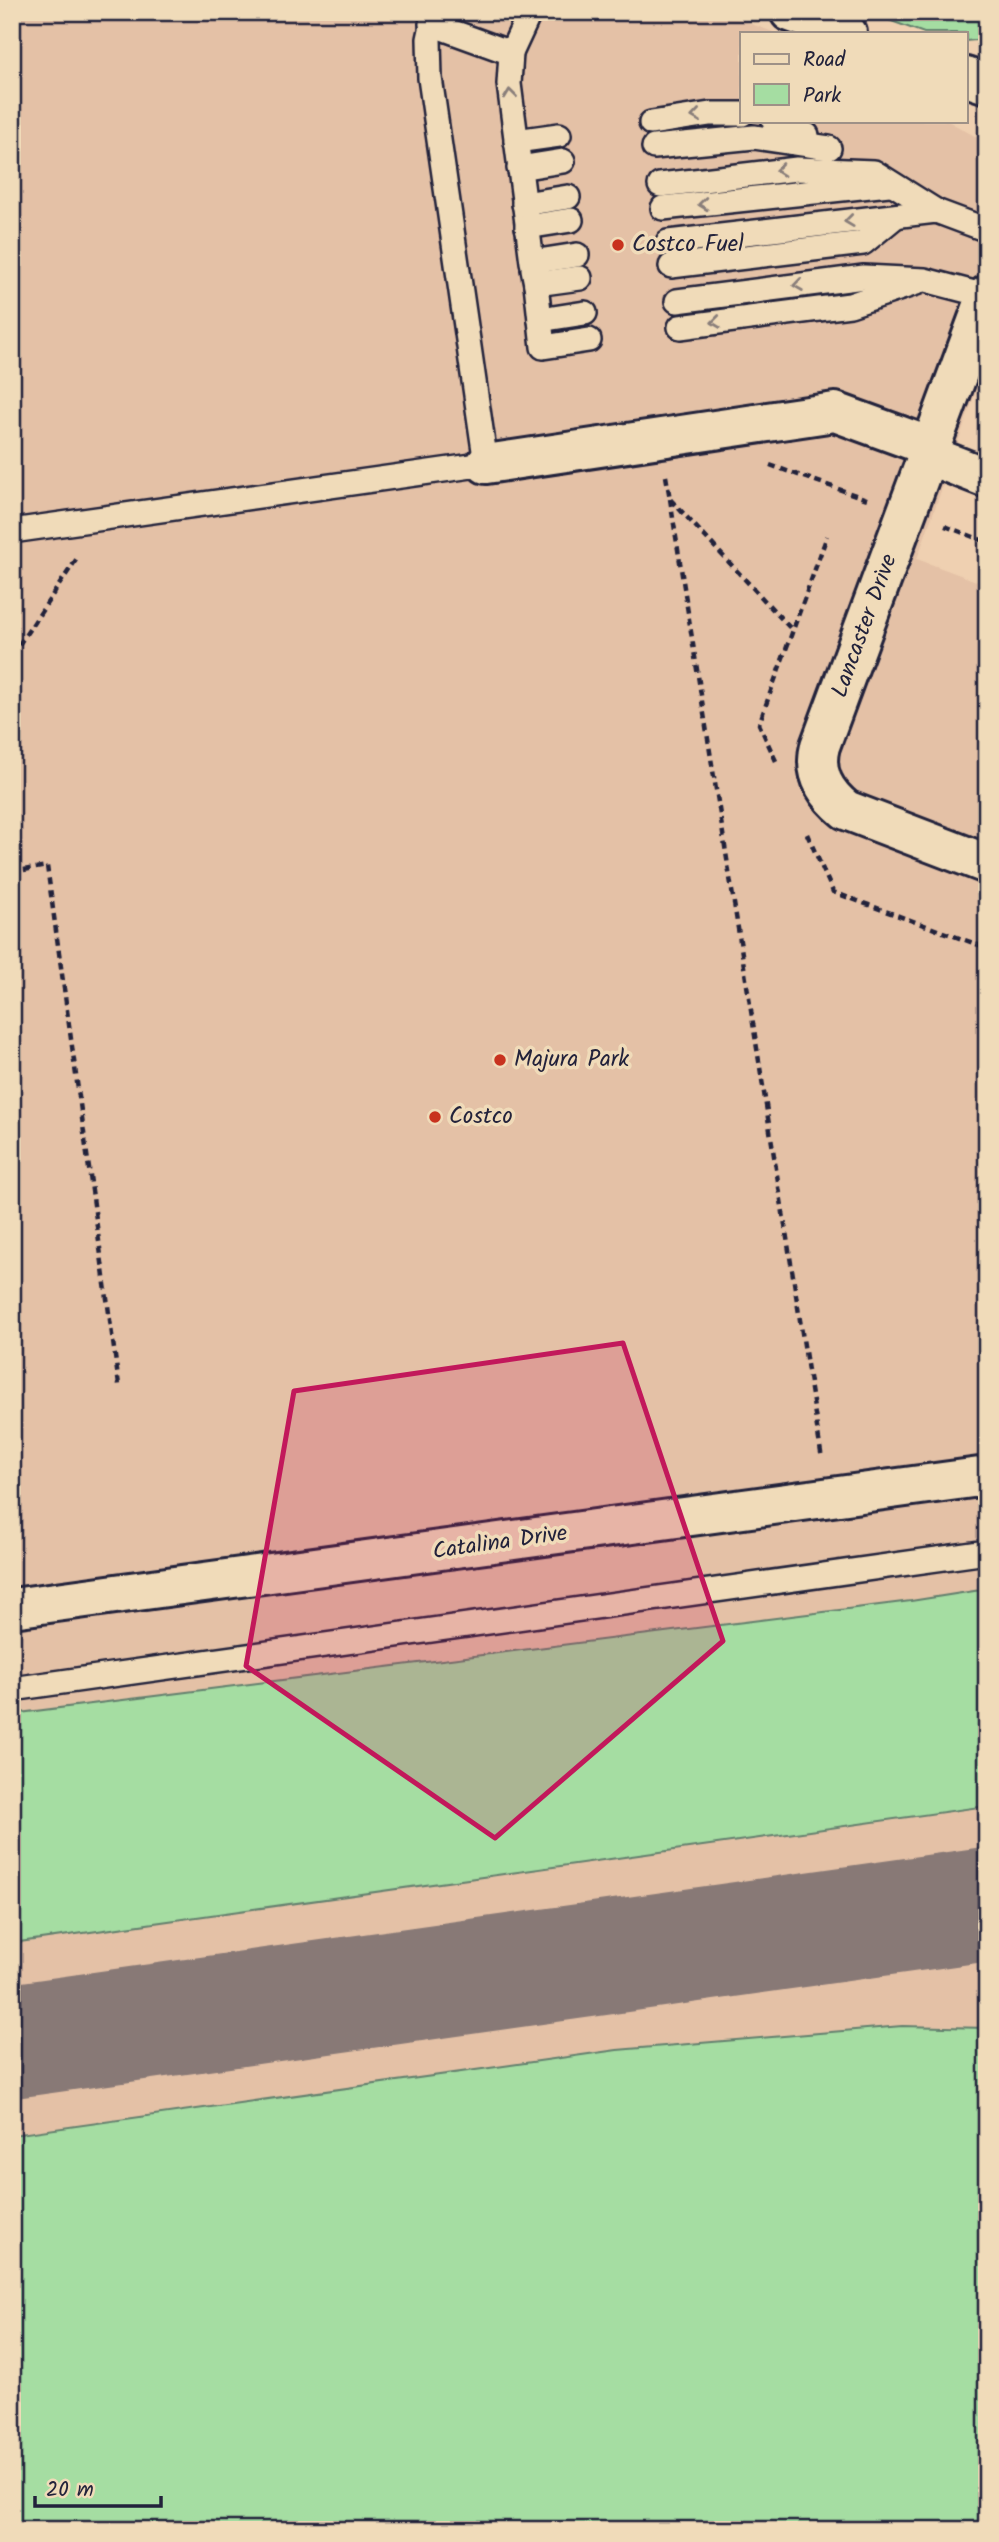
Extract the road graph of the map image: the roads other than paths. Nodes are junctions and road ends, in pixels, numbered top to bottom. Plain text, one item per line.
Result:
1 (530, 12) edge
2 (790, 12) edge
3 (433, 18) edge
4 (844, 32) edge
5 (511, 53) junction
6 (968, 78) edge
7 (987, 85) edge
8 (740, 114) edge
9 (776, 122) edge
10 (651, 123) dead end
11 (559, 135) dead end
12 (516, 141) junction
13 (654, 147) dead end
14 (829, 148) junction
15 (563, 161) dead end
16 (519, 168) junction
17 (883, 178) junction
18 (660, 185) dead end
19 (524, 204) junction
20 (663, 208) dead end
21 (936, 211) junction
22 (896, 216) junction
23 (527, 227) junction
24 (987, 230) edge
25 (668, 243) dead end
26 (671, 266) dead end
27 (579, 267) dead end
28 (534, 273) junction
29 (925, 280) junction
30 (987, 295) edge
31 (677, 301) dead end
32 (585, 313) dead end
33 (540, 320) junction
34 (680, 327) dead end
35 (589, 340) dead end
36 (929, 451) junction
37 (486, 464) junction
38 (987, 478) edge
39 (12, 530) edge
40 (987, 864) edge
41 (987, 1476) edge
42 (987, 1552) edge
43 (12, 1608) edge
44 (12, 1689) edge

1 - 5 lane
2 - 4 street
3 - 5 lane
3 - 37 lane
12 -> 5 lane
6 - 7 street
8 -> 10 lane
9 - 14 lane
11 - 12 lane
12 - 16 lane
13 - 14 lane
14 - 17 lane
15 - 16 lane
16 - 19 lane
17 -> 18 lane
17 -> 20 lane
17 - 21 lane
19 - 23 lane
19 - 23 lane
21 - 22 lane
21 - 24 lane
22 -> 25 lane
22 - 26 lane
23 - 28 lane
27 - 28 lane
28 - 33 lane
29 - 30 lane
29 -> 31 lane
29 -> 34 lane
30 - 36 street, Lancaster Drive
32 - 33 lane
33 - 35 lane
36 - 37 street
36 - 38 street
36 - 40 street, Lancaster Drive
37 - 39 lane
41 - 43 street, Catalina Drive
42 - 44 lane

